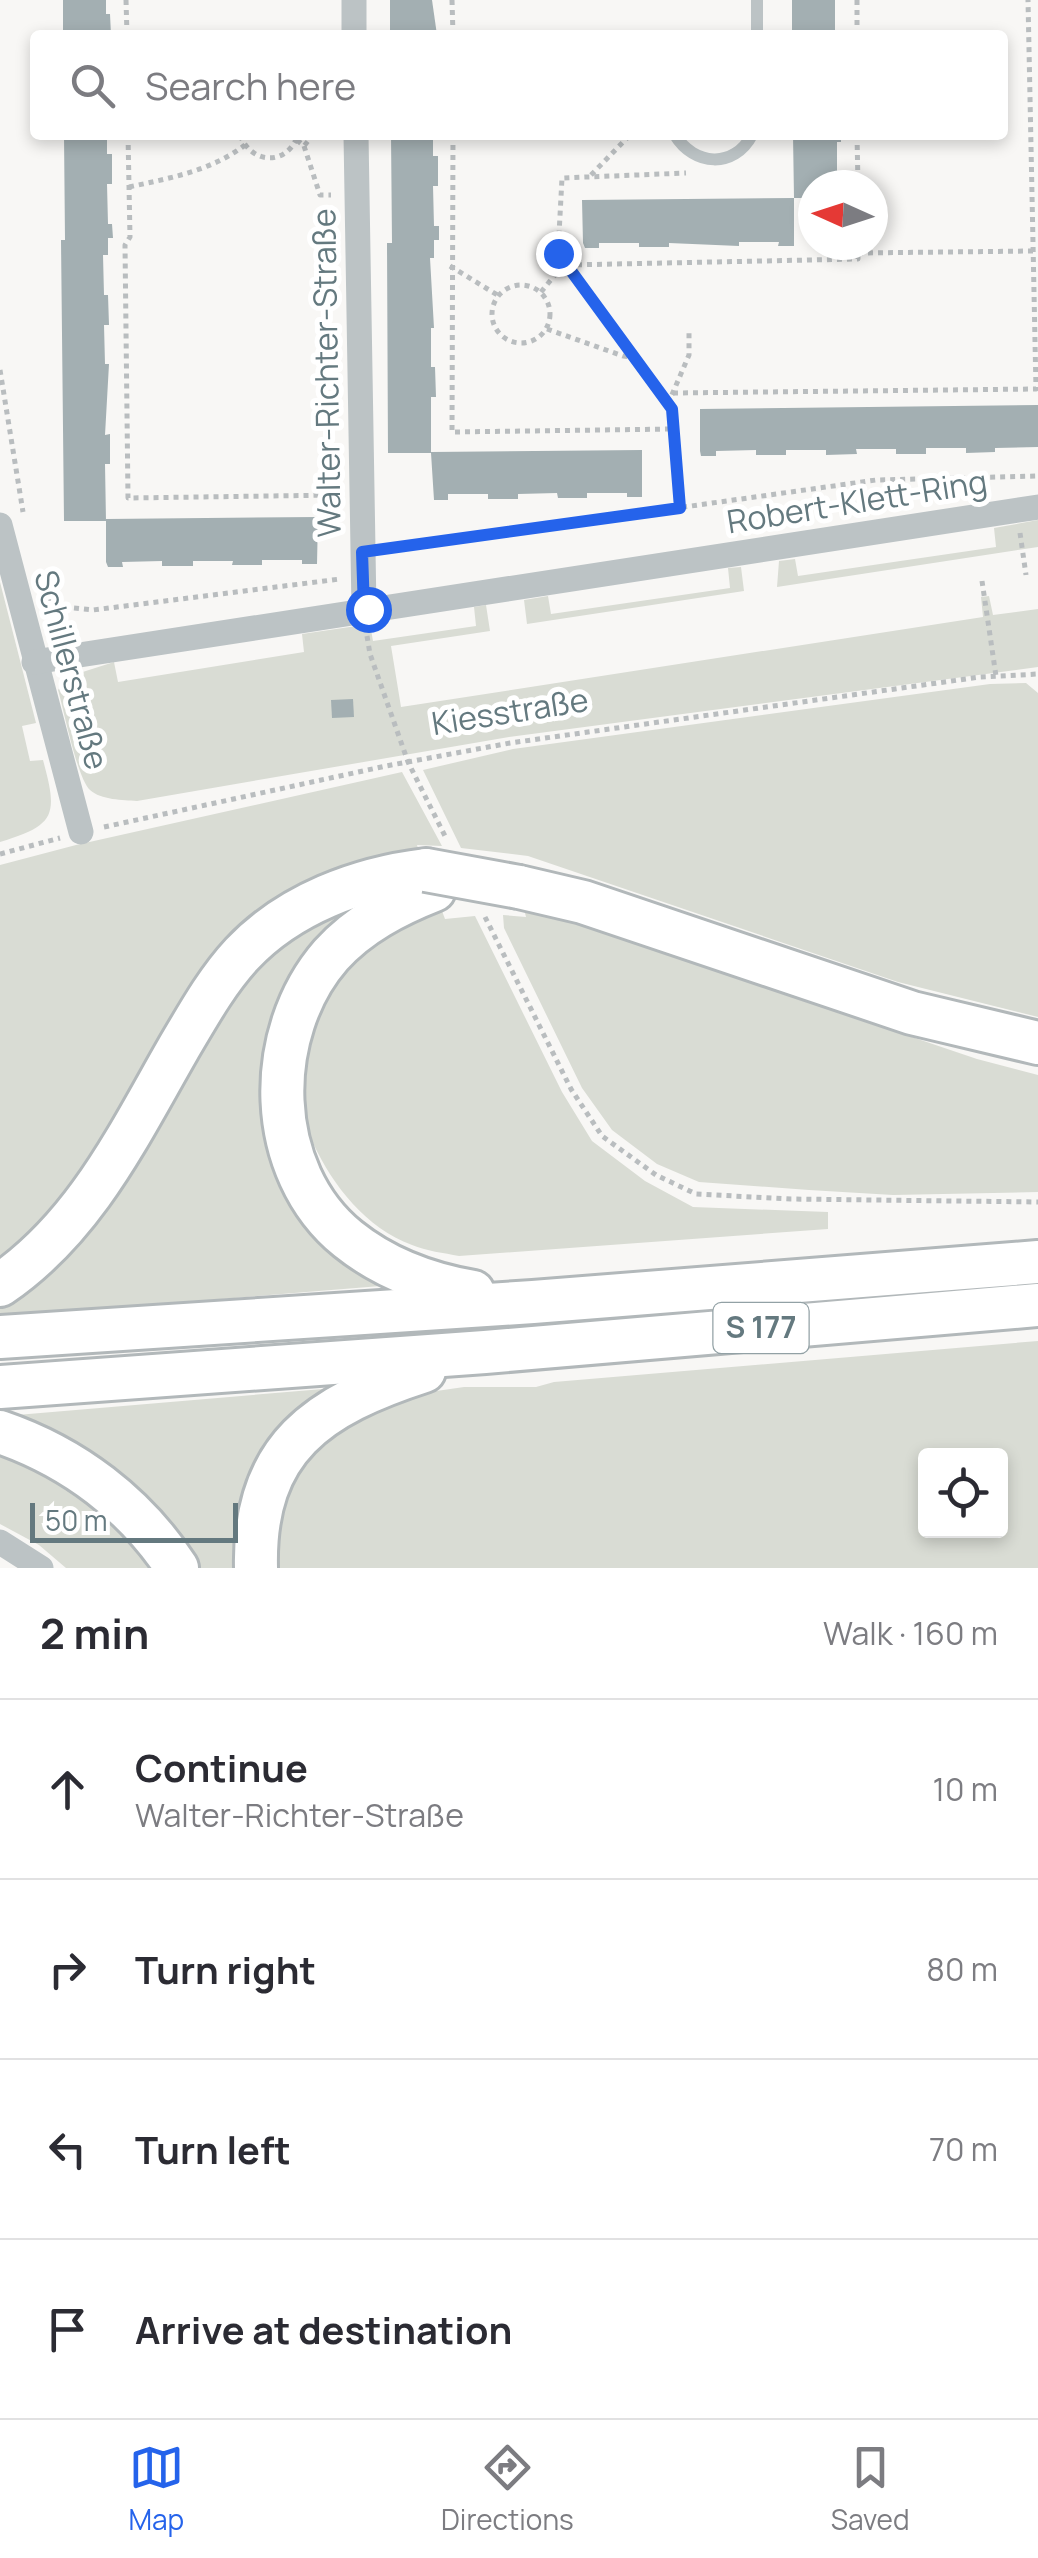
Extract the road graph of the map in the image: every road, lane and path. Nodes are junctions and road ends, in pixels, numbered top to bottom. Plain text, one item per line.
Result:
1 (126, 0) edge
2 (354, 0) edge
3 (452, 0) edge
4 (757, 0) edge
5 (856, 0) edge
6 (1028, 0) edge
7 (127, 30) edge
8 (354, 30) edge
9 (452, 30) edge
10 (757, 30) edge
11 (857, 30) edge
12 (128, 140) edge
13 (242, 140) edge
14 (296, 140) edge
15 (300, 140) edge
16 (308, 140) edge
17 (356, 140) edge
18 (453, 140) edge
19 (625, 140) edge
20 (679, 140) edge
21 (748, 140) edge
22 (857, 140) edge
23 (244, 145) junction
24 (304, 146) junction
25 (692, 154) junction
26 (858, 170) edge
27 (589, 177) junction
28 (129, 188) junction
29 (357, 194) junction
30 (888, 249) edge
31 (1033, 251) junction
32 (800, 260) edge
33 (566, 264) junction
34 (450, 266) junction
35 (541, 292) junction
36 (499, 296) junction
37 (546, 329) junction
38 (689, 329) dead end
39 (634, 357) junction
40 (0, 370) edge
41 (673, 393) junction
42 (668, 404) junction
43 (674, 429) junction
44 (1038, 476) edge
45 (362, 494) junction
46 (680, 508) junction
47 (1028, 509) edge
48 (12, 524) edge
49 (363, 564) junction
50 (1026, 575) dead end
51 (982, 581) dead end
52 (41, 594) dead end
53 (364, 609) junction
54 (34, 662) junction
55 (1038, 674) edge
56 (996, 676) junction
57 (408, 762) junction
58 (81, 832) junction
59 (0, 854) edge
60 (436, 868) junction
61 (481, 910) dead end
62 (1038, 1043) edge
63 (1038, 1202) edge
64 (1038, 1262) edge
65 (0, 1284) edge
66 (532, 1302) junction
67 (1038, 1305) edge
68 (0, 1337) edge
69 (485, 1352) junction
70 (0, 1388) edge
71 (0, 1432) edge
72 (0, 1542) edge
73 (41, 1568) edge
74 (177, 1568) edge
75 (256, 1568) edge

1 - 7 path
2 - 8 street
3 - 9 path
4 - 10 lane
5 - 11 path
6 - 31 path
12 - 28 path
13 - 23 path
14 - 23 path
15 - 24 path
16 - 24 path
17 - 29 street, Walter-Richter-Straße
18 - 34 path
19 - 27 path
20 - 25 lane
21 - 25 lane
22 - 26 path
23 - 28 path
24 - 29 path
25 - 27 path
27 - 33 path
28 - 45 path
29 - 45 street, Walter-Richter-Straße
30 - 31 path
31 - 41 path
32 - 33 path
33 - 35 path
33 - 39 path
34 - 36 path
34 - 43 path
35 - 36 path
35 - 37 path
36 - 37 path
37 - 39 path
38 - 41 path
39 - 42 path
40 - 48 path
41 - 42 path
42 - 43 path
43 - 46 path
44 - 46 path
45 - 49 street, Walter-Richter-Straße
46 - 49 path
47 - 50 path
47 - 53 street, Robert-Klett-Ring
48 - 54 street, Schillerstraße
49 - 52 path
49 - 53 street, Walter-Richter-Straße
51 - 56 path
53 - 54 street, Robert-Klett-Ring
53 - 57 path
54 - 58 street, Schillerstraße
55 - 56 path, Kiesstraße
56 - 57 path, Kiesstraße
57 - 58 path, Kiesstraße
57 - 60 path
58 - 59 path, Kiesstraße
60 - 62 highway, bridge
60 - 65 highway
60 - 66 highway
61 - 63 path
64 - 66 highway, S 177
66 - 68 highway, S 177
67 - 69 highway, S 177
69 - 70 highway, S 177
69 - 75 highway
71 - 74 highway
72 - 73 street

